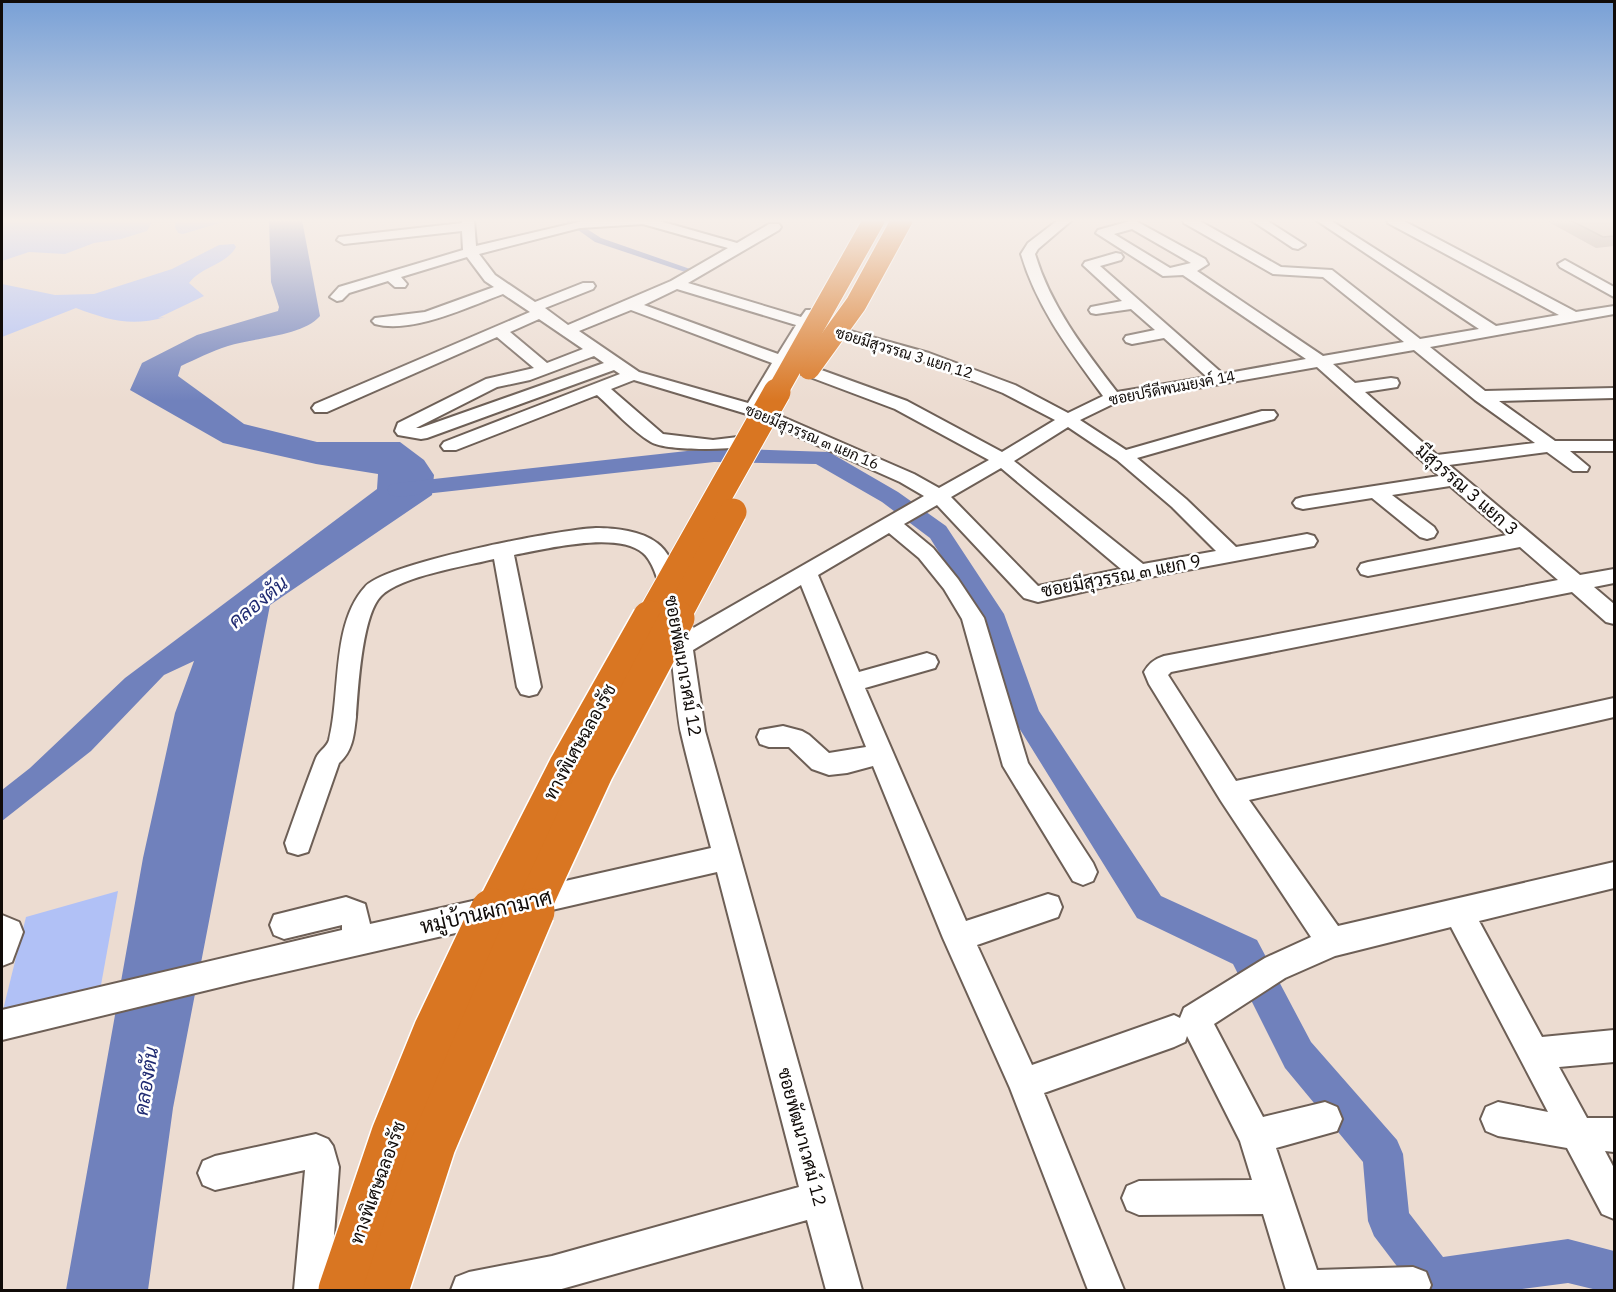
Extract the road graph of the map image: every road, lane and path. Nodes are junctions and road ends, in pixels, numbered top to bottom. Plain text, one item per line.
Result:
1 (394, 280) edge
2 (492, 280) edge
3 (682, 280) edge
4 (829, 280) edge
5 (840, 280) edge
6 (850, 280) edge
7 (869, 280) edge
8 (1039, 280) edge
9 (1107, 280) edge
10 (1201, 280) edge
11 (1336, 280) edge
12 (1414, 280) edge
13 (1506, 280) edge
14 (1593, 280) edge
15 (676, 284) junction
16 (588, 286) dead end
17 (505, 288) junction
18 (1614, 293) edge
19 (337, 297) dead end
20 (1134, 304) junction
21 (631, 305) junction
22 (538, 310) junction
23 (1096, 310) dead end
24 (1614, 310) edge
25 (1514, 317) dead end
26 (1574, 317) junction
27 (380, 321) dead end
28 (1478, 322) junction
29 (805, 323) junction
30 (498, 330) junction
31 (566, 331) junction
32 (1494, 332) junction
33 (1166, 333) junction
34 (1132, 339) dead end
35 (1418, 346) junction
36 (595, 350) junction
37 (1321, 362) junction
38 (616, 364) junction
39 (794, 367) junction
40 (545, 369) junction
41 (633, 375) junction
42 (1218, 378) junction
43 (1391, 383) dead end
44 (599, 388) junction
45 (1351, 388) junction
46 (1614, 393) edge
47 (1481, 396) junction
48 (1113, 398) junction
49 (321, 408) dead end
50 (753, 410) junction
51 (1268, 415) dead end
52 (1067, 419) junction
53 (738, 442) dead end
54 (450, 446) dead end
55 (1551, 446) junction
56 (1614, 446) edge
57 (1122, 456) junction
58 (1002, 460) junction
59 (1433, 461) junction
60 (1580, 467) dead end
61 (1454, 479) junction
62 (1374, 492) junction
63 (930, 500) junction
64 (1303, 503) dead end
65 (895, 520) junction
66 (1427, 532) dead end
67 (1524, 539) junction
68 (1307, 541) dead end
69 (503, 550) junction
70 (1233, 556) junction
71 (1368, 569) dead end
72 (806, 572) junction
73 (1139, 572) junction
74 (1614, 576) edge
75 (1576, 583) junction
76 (1614, 616) edge
77 (681, 646) junction
78 (927, 662) dead end
79 (851, 683) junction
80 (529, 687) dead end
81 (1614, 707) edge
82 (769, 737) dead end
83 (880, 754) junction
84 (1230, 794) junction
85 (298, 843) dead end
86 (727, 857) junction
87 (1083, 872) dead end
88 (1614, 875) edge
89 (1048, 907) dead end
90 (1459, 913) junction
91 (284, 925) dead end
92 (2, 929) edge
93 (958, 938) junction
94 (358, 940) junction
95 (1332, 942) junction
96 (2, 952) edge
97 (2, 1025) edge
98 (1174, 1031) dead end
99 (1614, 1046) edge
100 (1535, 1053) junction
101 (1024, 1084) junction
102 (1325, 1119) dead end
103 (1498, 1119) dead end
104 (1579, 1134) junction
105 (1614, 1135) edge
106 (1255, 1136) junction
107 (215, 1173) dead end
108 (1274, 1197) junction
109 (1139, 1198) dead end
110 (819, 1199) junction
111 (1614, 1202) edge
112 (552, 1282) edge
113 (1413, 1285) dead end
114 (312, 1290) edge
115 (341, 1290) edge
116 (386, 1290) edge
117 (469, 1290) edge
118 (844, 1290) edge
119 (1106, 1290) edge
120 (1305, 1290) edge

1 - 19 street
2 - 17 street, ซอยมีสุวรรณ ๓ แยก 16
3 - 15 street
4 - 29 street
5 - 115 highway, ทางพิเศษฉลองรัช, bridge
6 - 39 highway, ทางพิเศษฉลองรัช, bridge
7 - 39 highway, bridge
8 - 48 street
9 - 20 street
10 - 37 street, มีสุวรรณ 3 แยก 3
11 - 35 street
12 - 28 street
13 - 26 street
14 - 18 street
15 - 21 street
15 - 29 street, ซอยมีสุวรรณ 3 แยก 12
16 - 22 street
17 - 22 street, ซอยมีสุวรรณ ๓ แยก 16
17 - 27 street
20 - 23 street
20 - 33 street
21 - 31 street
21 - 39 street
22 - 30 street
22 - 31 street, ซอยมีสุวรรณ ๓ แยก 16
24 - 26 street, ซอยปรีดีพนมยงค์ 14
25 - 28 street
26 - 32 street, ซอยปรีดีพนมยงค์ 14
28 - 32 street
29 - 39 street
29 - 52 street, ซอยมีสุวรรณ 3 แยก 12
30 - 40 street
30 - 49 street
31 - 36 street, ซอยมีสุวรรณ ๓ แยก 16
32 - 35 street, ซอยปรีดีพนมยงค์ 14
33 - 34 street
33 - 42 street
35 - 37 street, ซอยปรีดีพนมยงค์ 14
35 - 47 street
36 - 38 street, ซอยมีสุวรรณ ๓ แยก 16
36 - 40 street
37 - 42 street, ซอยปรีดีพนมยงค์ 14
37 - 45 street, มีสุวรรณ 3 แยก 3
38 - 40 street
38 - 41 street, ซอยมีสุวรรณ ๓ แยก 16
39 - 50 street
39 - 58 street
39 - 116 highway, ทางพิเศษฉลองรัช, bridge
41 - 44 street
41 - 50 street, ซอยมีสุวรรณ ๓ แยก 16
42 - 48 street, ซอยปรีดีพนมยงค์ 14
43 - 45 street
44 - 53 street
44 - 54 street
45 - 59 street, มีสุวรรณ 3 แยก 3
46 - 47 street
47 - 55 street
48 - 52 street, ซอยปรีดีพนมยงค์ 14
50 - 63 street, ซอยมีสุวรรณ ๓ แยก 16
51 - 57 street
52 - 57 street, ซอยมีสุวรรณ 3 แยก 12
52 - 58 street, ซอยปรีดีพนมยงค์ 14
55 - 56 street
55 - 59 street
55 - 60 street
57 - 70 street, ซอยมีสุวรรณ 3 แยก 12
58 - 63 street, ซอยปรีดีพนมยงค์ 14
58 - 73 street
59 - 61 street, มีสุวรรณ 3 แยก 3
61 - 62 street
61 - 67 street, มีสุวรรณ 3 แยก 3
62 - 64 street
62 - 66 street
63 - 65 street, ซอยปรีดีพนมยงค์ 14
63 - 73 street, ซอยมีสุวรรณ ๓ แยก 9
65 - 72 street, ซอยปรีดีพนมยงค์ 14
65 - 87 street
67 - 71 street
67 - 75 street, มีสุวรรณ 3 แยก 3
68 - 70 street, ซอยมีสุวรรณ ๓ แยก 9
69 - 77 street, ซอยพัฒนาเวศม์ 12
69 - 80 street
69 - 85 street, ซอยพัฒนาเวศม์ 12
70 - 73 street, ซอยมีสุวรรณ ๓ แยก 9
72 - 77 street, ซอยปรีดีพนมยงค์ 14
72 - 79 street
74 - 75 street
75 - 76 street, มีสุวรรณ 3 แยก 3
75 - 84 street
77 - 86 street, ซอยพัฒนาเวศม์ 12
78 - 79 street
79 - 83 street
81 - 84 street
82 - 83 street
83 - 93 street
84 - 95 street
86 - 94 street, หมู่บ้านผกามาศ
86 - 110 street, ซอยพัฒนาเวศม์ 12
88 - 90 street
89 - 93 street
90 - 95 street
90 - 100 street
91 - 94 street
92 - 96 street
93 - 101 street
94 - 97 street, หมู่บ้านผกามาศ
95 - 106 street
98 - 101 street
99 - 100 street
100 - 104 street
101 - 119 street
102 - 106 street
103 - 104 street
104 - 105 street
104 - 111 street
106 - 108 street
107 - 114 street
108 - 109 street
108 - 120 street
110 - 112 street
110 - 118 street, ซอยพัฒนาเวศม์ 12
112 - 117 street
113 - 120 street

